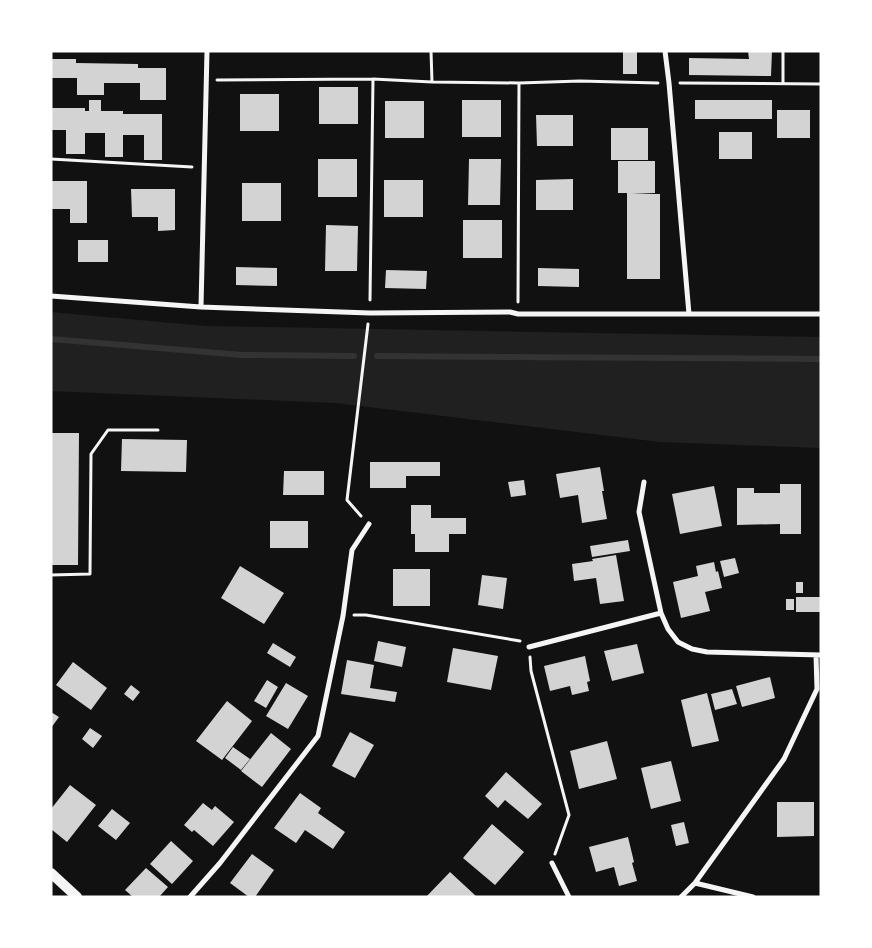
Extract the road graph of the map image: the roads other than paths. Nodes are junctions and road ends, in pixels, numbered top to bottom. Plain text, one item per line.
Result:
1 (207, 51) edge
2 (665, 51) edge
3 (51, 296) edge
4 (201, 307) junction
5 (689, 314) junction
6 (821, 314) edge
7 (644, 482) dead end
8 (369, 524) dead end
9 (660, 613) junction
10 (529, 646) road end
11 (818, 655) edge
12 (552, 863) road end
13 (51, 873) edge
14 (695, 883) junction
15 (77, 897) edge
16 (190, 897) edge
17 (569, 897) edge
18 (680, 897) edge
19 (753, 897) edge

1 - 4 street
2 - 5 street
3 - 4 street
4 - 5 street
5 - 6 street
7 - 9 street
8 - 16 street
9 - 10 street
9 - 11 street
11 - 14 street
12 - 17 street
13 - 15 main road
14 - 18 street
14 - 19 street

